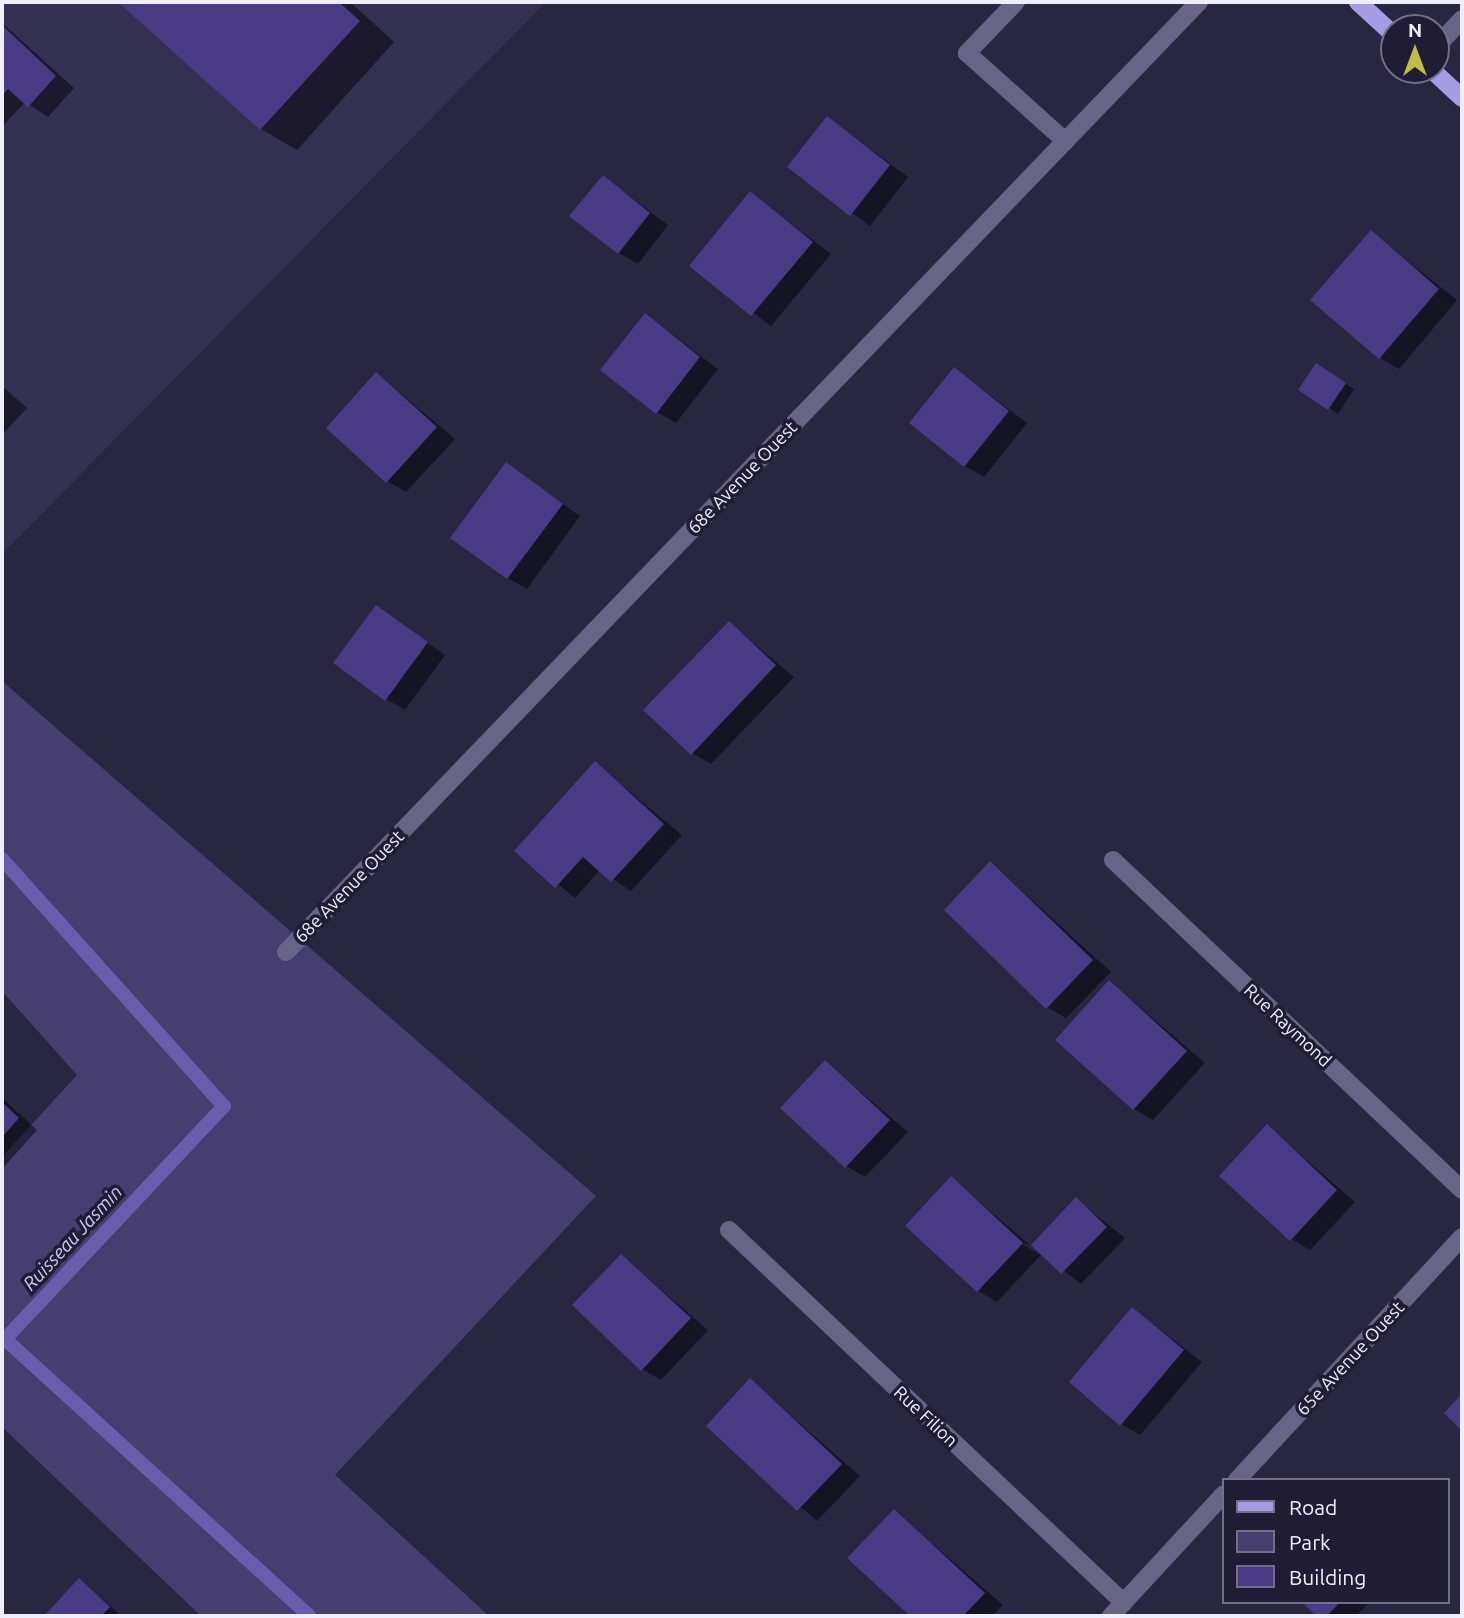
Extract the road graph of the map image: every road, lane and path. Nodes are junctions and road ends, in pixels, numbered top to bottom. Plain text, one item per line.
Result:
1 (1016, 2) edge
2 (1199, 2) edge
3 (1358, 2) edge
4 (1462, 19) edge
5 (1380, 22) edge
6 (1450, 32) edge
7 (1447, 84) edge
8 (1462, 98) edge
9 (1065, 141) junction
10 (1113, 860) dead end
11 (286, 952) dead end
12 (1462, 1190) edge
13 (729, 1230) dead end
14 (1462, 1237) edge
15 (1239, 1478) edge
16 (1222, 1496) edge
17 (1117, 1610) edge

1 - 9 street
2 - 9 street, 68e Avenue Ouest
3 - 5 main road
4 - 6 street
7 - 8 main road
9 - 11 street, 68e Avenue Ouest
10 - 12 street, Rue Raymond
13 - 17 street, Rue Filion
14 - 15 street, 65e Avenue Ouest
16 - 17 street

